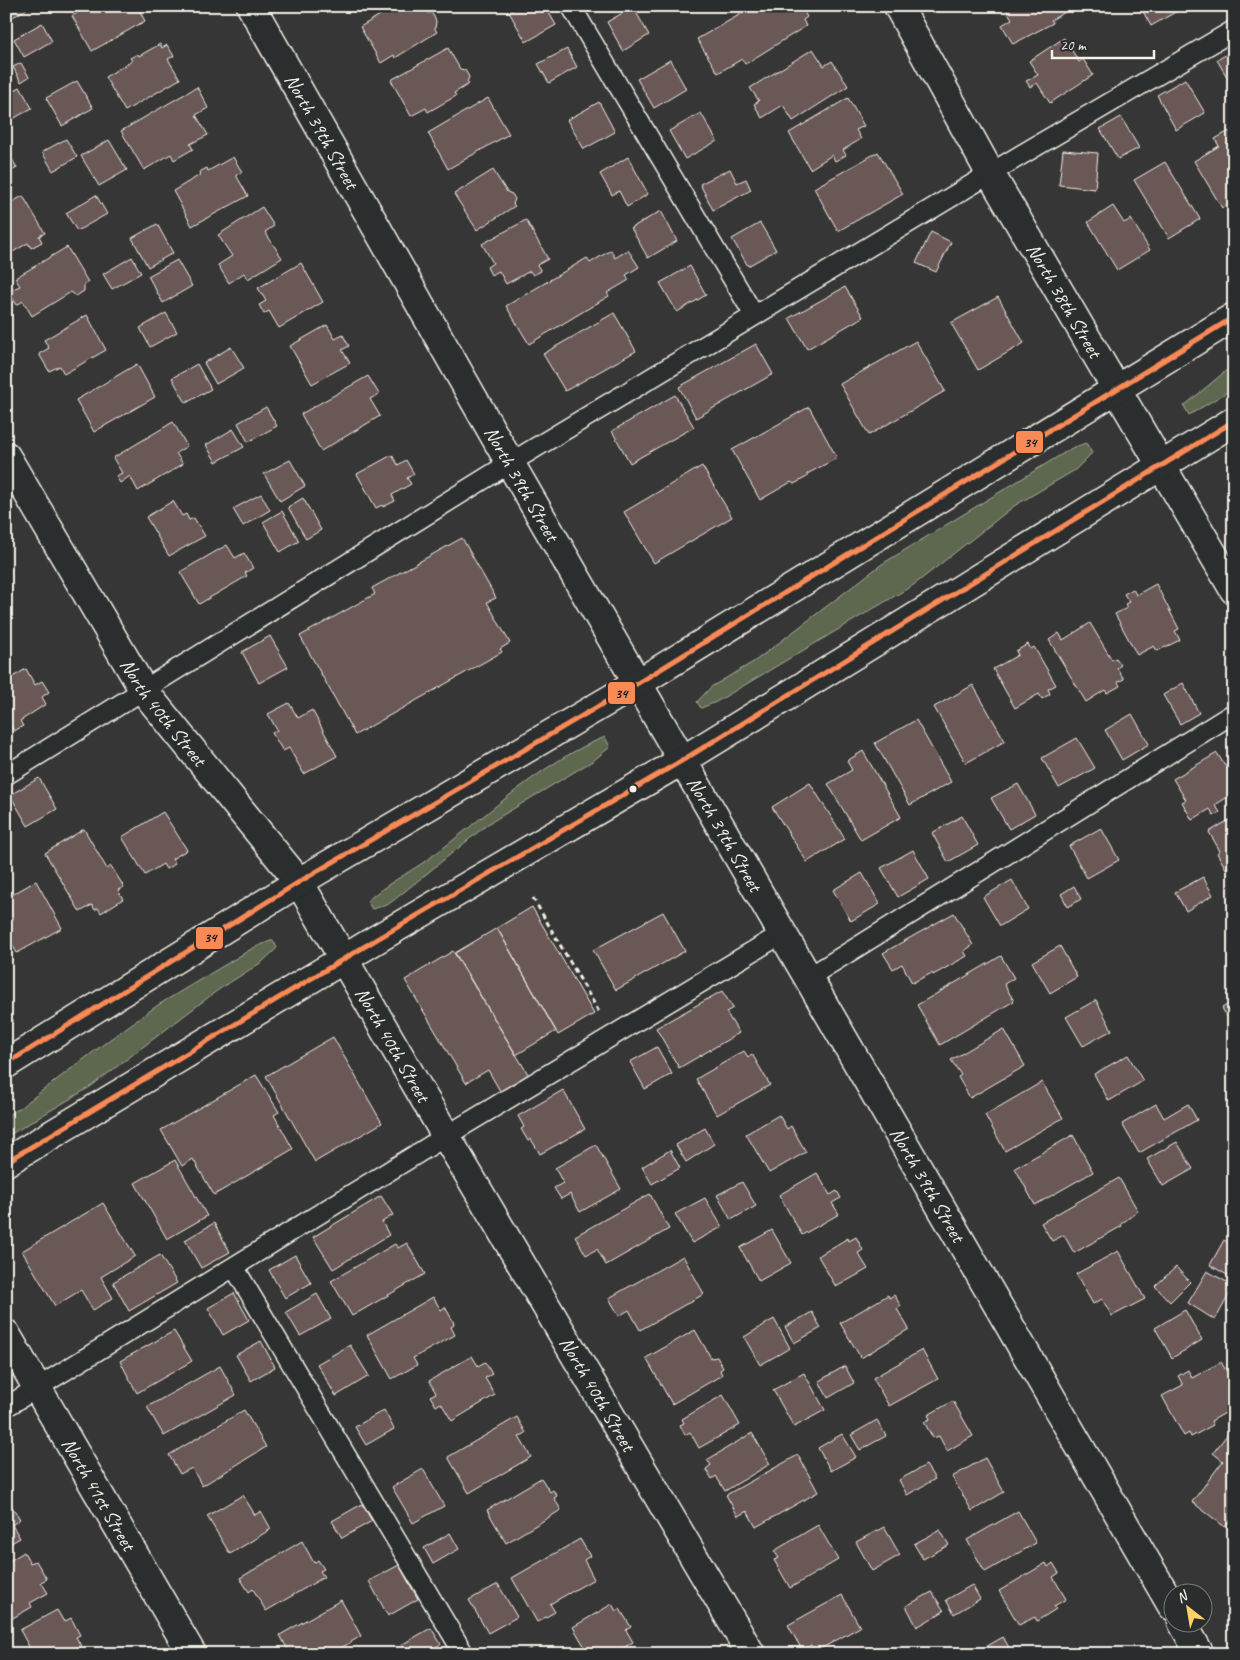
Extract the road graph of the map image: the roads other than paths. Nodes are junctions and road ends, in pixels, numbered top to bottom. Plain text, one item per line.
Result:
1 (251, 6) edge
2 (571, 6) edge
3 (898, 6) edge
4 (1234, 30) edge
5 (990, 174) junction
6 (754, 315) junction
7 (1234, 317) edge
8 (1117, 388) junction
9 (1234, 422) edge
10 (6, 456) edge
11 (510, 463) junction
12 (1160, 466) junction
13 (1234, 590) edge
14 (638, 683) junction
15 (144, 691) junction
16 (1234, 713) edge
17 (683, 760) junction
18 (6, 775) edge
19 (299, 882) junction
20 (783, 933) junction
21 (344, 959) junction
22 (808, 977) junction
23 (6, 1064) edge
24 (446, 1136) junction
25 (6, 1162) edge
26 (234, 1267) junction
27 (8, 1343) edge
28 (38, 1388) junction
29 (6, 1407) edge
30 (1162, 1589) edge
31 (1188, 1632) edge
32 (192, 1654) edge
33 (464, 1654) edge
34 (751, 1654) edge
35 (1200, 1654) edge

1 - 11 street, North 39th Street
2 - 6 lane
3 - 5 street, North 38th Street
4 - 5 lane
5 - 6 lane
5 - 8 street, North 38th Street
6 - 11 lane
7 - 8 street
8 - 12 street, North 38th Street
8 - 14 street
9 - 12 street
10 - 15 street, North 40th Street
11 - 14 street, North 39th Street
11 - 15 lane
12 - 13 street, North 38th Street
12 - 17 street
14 - 17 street, North 39th Street
14 - 19 street
15 - 18 lane
15 - 19 street, North 40th Street
16 - 22 lane
17 - 20 street, North 39th Street
17 - 21 street
19 - 21 street, North 40th Street
19 - 23 street
20 - 22 street, North 39th Street
20 - 24 lane
21 - 24 street, North 40th Street
21 - 25 street
22 - 30 street, North 39th Street
24 - 26 lane
24 - 34 street, North 40th Street
26 - 28 lane
26 - 33 lane
27 - 28 street, North 41st Street
28 - 29 lane
28 - 32 street, North 41st Street
31 - 35 street

